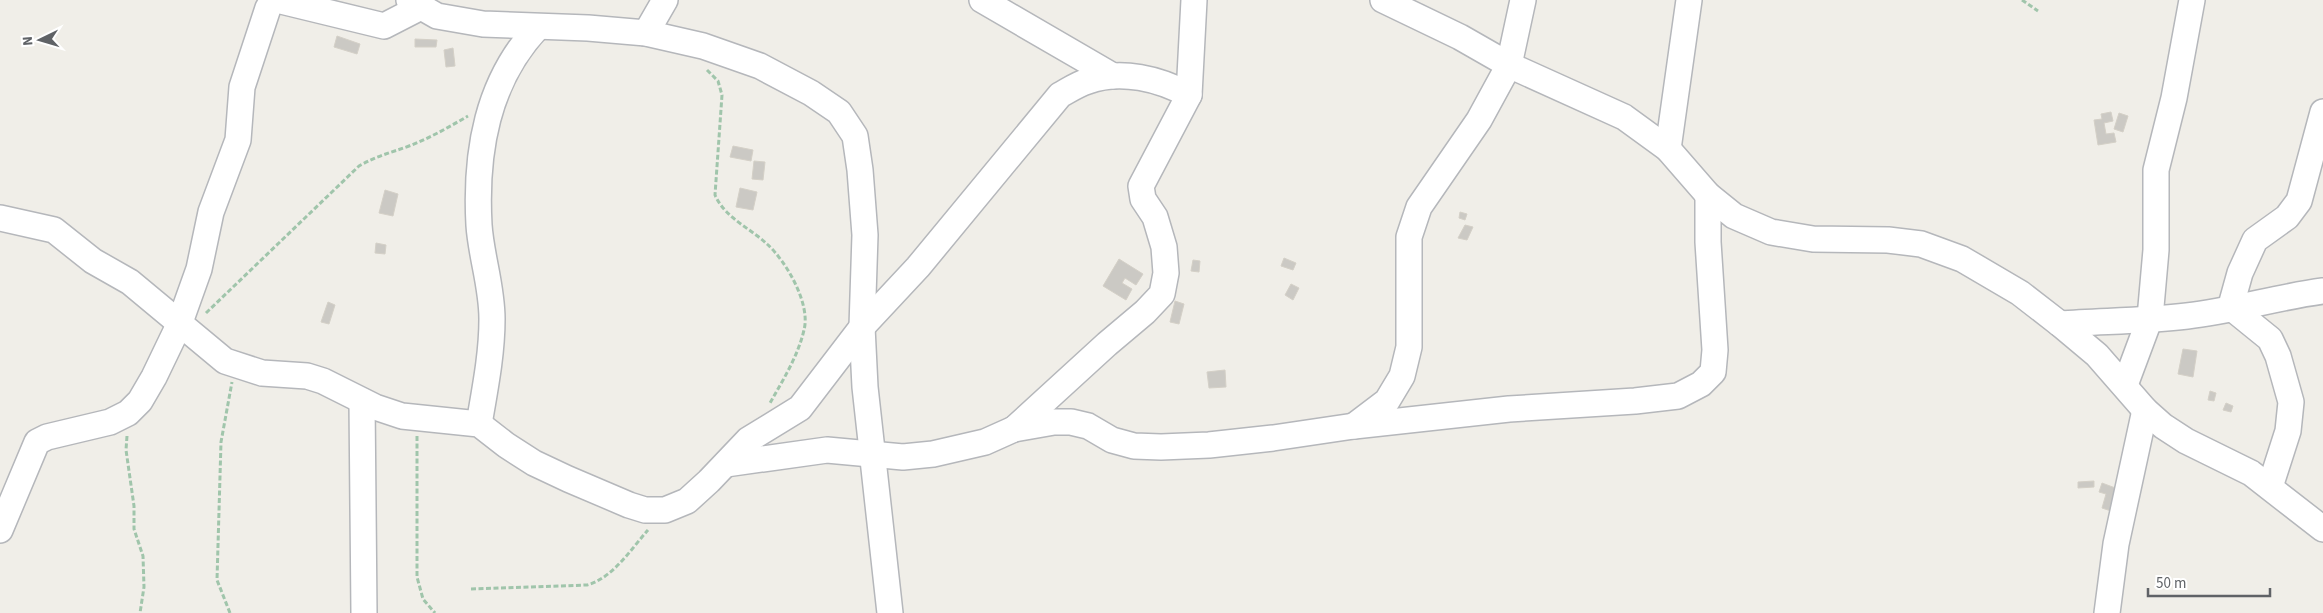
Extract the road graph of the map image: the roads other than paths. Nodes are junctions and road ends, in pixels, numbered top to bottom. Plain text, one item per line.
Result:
1 (273, 0) edge
2 (277, 0) edge
3 (665, 0) edge
4 (982, 0) edge
5 (1383, 0) edge
6 (1523, 0) edge
7 (1689, 0) edge
8 (2192, 0) edge
9 (1198, 1) edge
10 (415, 4) edge
11 (538, 26) junction
12 (646, 33) junction
13 (1509, 65) junction
14 (1113, 76) junction
15 (1190, 95) junction
16 (2322, 112) edge
17 (1668, 149) junction
18 (1708, 194) junction
19 (0, 218) edge
20 (2323, 291) edge
21 (2232, 309) junction
22 (2150, 318) junction
23 (2060, 324) junction
24 (862, 327) junction
25 (183, 328) junction
26 (2125, 385) junction
27 (362, 401) junction
28 (2145, 410) junction
29 (479, 424) junction
30 (1354, 426) junction
31 (1014, 429) junction
32 (872, 455) junction
33 (726, 464) junction
34 (2270, 487) junction
35 (2323, 529) edge
36 (0, 530) edge
37 (364, 613) edge
38 (890, 613) edge
39 (2107, 613) edge

1 - 25 street
2 - 10 street
3 - 12 street
4 - 14 street
5 - 13 street
6 - 13 street
7 - 17 street
8 - 22 street
9 - 15 street
10 - 11 street
11 - 12 street
11 - 29 street
12 - 24 street
13 - 17 street
13 - 30 street
14 - 15 street
14 - 24 street
15 - 31 street
16 - 21 street
17 - 18 street
18 - 23 street
18 - 30 street
19 - 25 street
20 - 21 street
21 - 22 street
21 - 34 street
22 - 23 street
22 - 26 street
23 - 26 street
24 - 32 street
24 - 33 street
25 - 27 street
25 - 36 street
26 - 28 street
27 - 29 street
27 - 37 street
28 - 34 street
28 - 39 street
29 - 33 street
30 - 31 street
31 - 32 street
32 - 33 street
32 - 38 street
34 - 35 street

